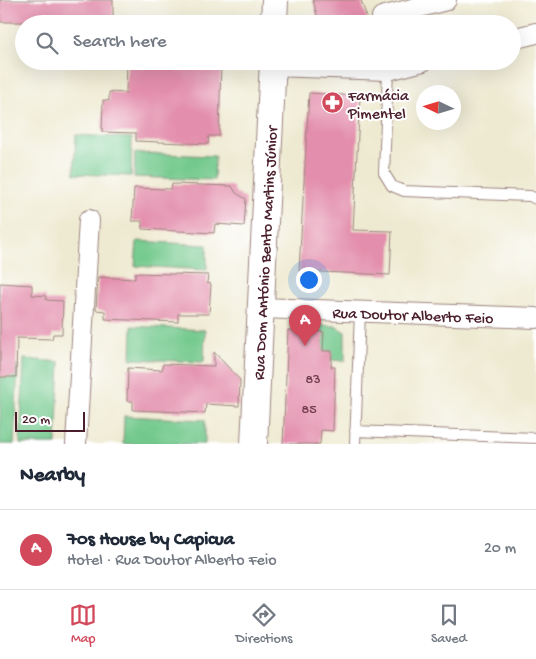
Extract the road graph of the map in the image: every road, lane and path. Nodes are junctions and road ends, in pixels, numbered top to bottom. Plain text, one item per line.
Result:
1 (275, 0) edge
2 (446, 0) edge
3 (274, 15) edge
4 (390, 15) edge
5 (536, 33) edge
6 (521, 37) edge
7 (273, 70) edge
8 (388, 70) edge
9 (536, 199) edge
10 (89, 220) dead end
11 (261, 308) junction
12 (360, 312) junction
13 (536, 318) edge
14 (355, 431) junction
15 (536, 438) edge
16 (76, 444) edge
17 (254, 444) edge
18 (355, 444) edge

1 - 3 street
2 - 4 street
5 - 6 street
7 - 11 street, Rua Dom António Bento Martins Júnior
8 - 9 lane
10 - 16 street
11 - 12 street, Rua Doutor Alberto Feio
11 - 17 street, Rua Dom António Bento Martins Júnior
12 - 13 street, Rua Doutor Alberto Feio
12 - 14 lane
14 - 15 lane
14 - 18 lane

